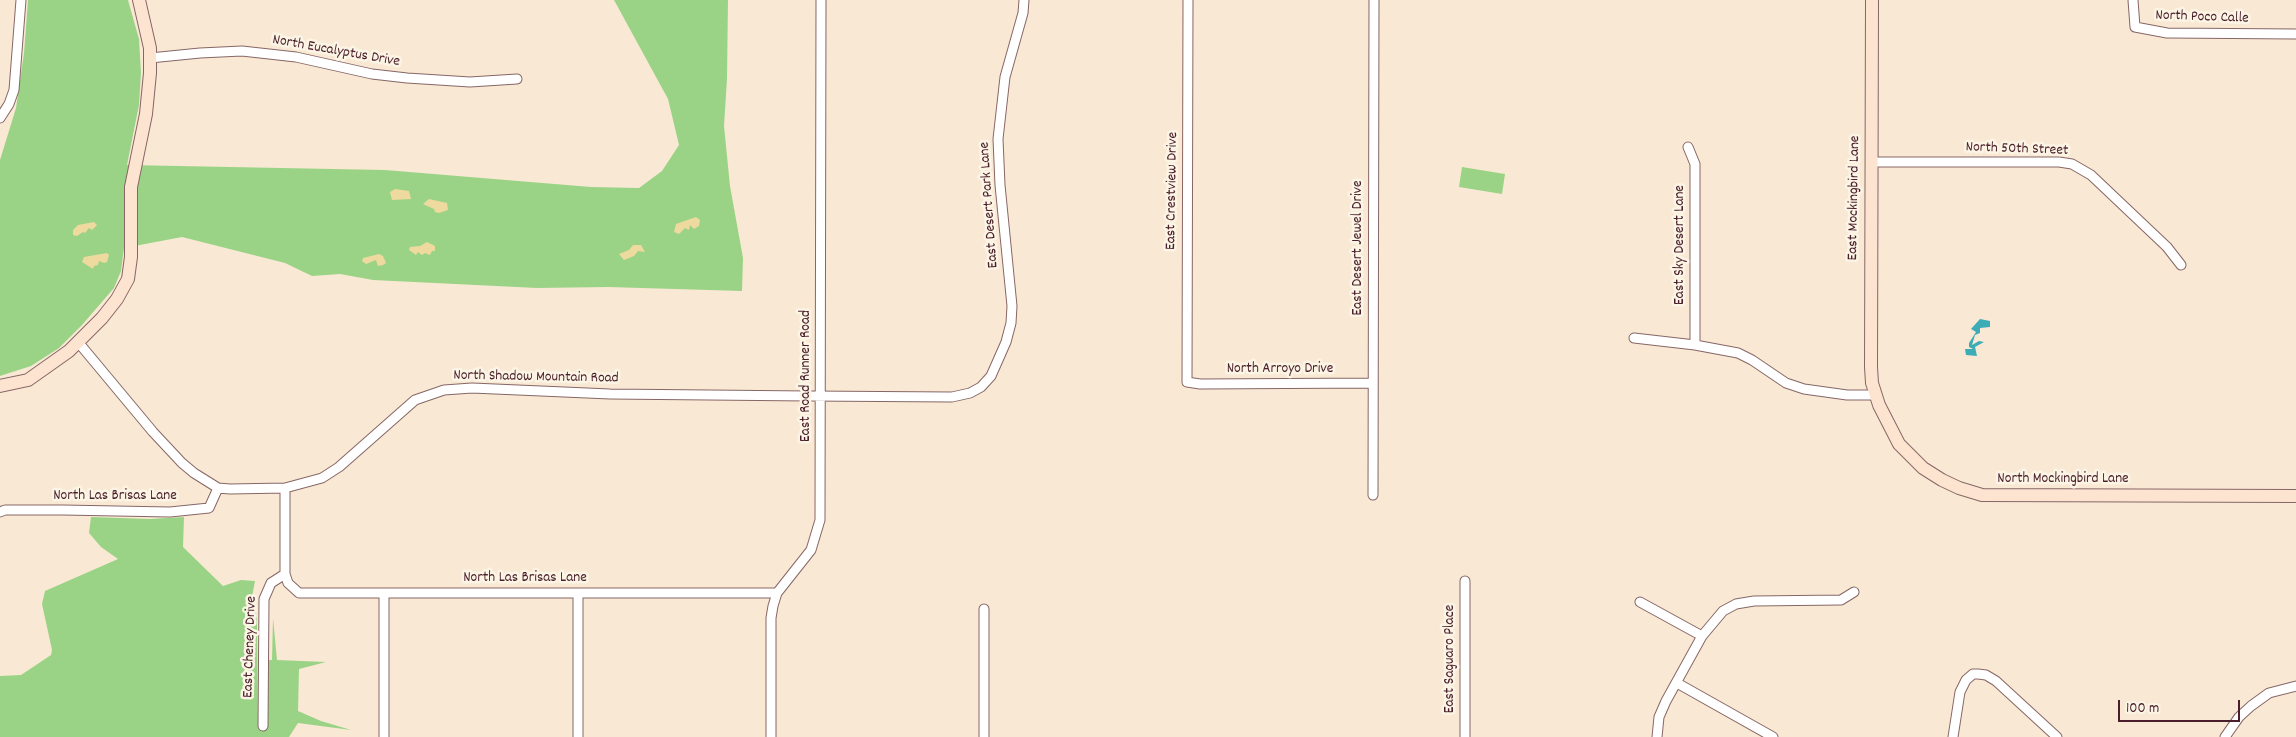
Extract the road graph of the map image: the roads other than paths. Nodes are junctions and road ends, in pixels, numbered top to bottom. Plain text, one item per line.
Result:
1 (21, 0) edge
2 (140, 0) edge
3 (821, 0) edge
4 (1024, 0) edge
5 (1188, 0) edge
6 (1374, 0) edge
7 (1872, 0) edge
8 (2133, 0) edge
9 (2296, 34) edge
10 (150, 58) junction
11 (517, 79) dead end
12 (0, 118) edge
13 (1688, 147) dead end
14 (1872, 162) junction
15 (2181, 265) dead end
16 (1634, 338) dead end
17 (78, 342) junction
18 (1695, 345) junction
19 (991, 376) joint
20 (1187, 382) joint
21 (1373, 383) junction
22 (0, 386) edge
23 (1876, 395) junction
24 (820, 396) junction
25 (218, 488) junction
26 (285, 488) junction
27 (1373, 495) dead end
28 (2296, 496) edge
29 (0, 512) edge
30 (285, 574) junction
31 (1465, 581) dead end
32 (1854, 592) dead end
33 (578, 593) junction
34 (776, 593) junction
35 (384, 594) junction
36 (1640, 602) dead end
37 (984, 609) dead end
38 (1702, 636) junction
39 (1677, 683) junction
40 (2296, 686) edge
41 (263, 726) dead end
42 (384, 737) edge
43 (578, 737) edge
44 (770, 737) edge
45 (984, 737) edge
46 (1465, 737) edge
47 (1657, 737) edge
48 (1773, 737) edge
49 (1954, 737) edge
50 (2057, 737) edge
51 (2225, 737) edge

1 - 12 street
2 - 10 street
3 - 24 street, East Road Runner Road
4 - 19 street, East Desert Park Lane
5 - 20 street, East Crestview Drive
6 - 21 street, East Desert Jewel Drive
7 - 14 street, East Mockingbird Lane
8 - 9 street, North Poco Calle
10 - 11 street, North Eucalyptus Drive
10 - 17 street
13 - 18 street, East Sky Desert Lane
14 - 15 street, North 50th Street
14 - 23 street, East Mockingbird Lane
16 - 18 street
17 - 22 street
17 - 25 street
18 - 23 street
19 - 24 street, North Shadow Mountain Road
20 - 21 street, North Arroyo Drive
21 - 27 street, East Desert Jewel Drive
23 - 28 street, North Mockingbird Lane
24 - 26 street, North Shadow Mountain Road
24 - 34 street, East Road Runner Road
25 - 26 street, North Shadow Mountain Road
25 - 29 street, North Las Brisas Lane
26 - 30 street
30 - 35 street, North Las Brisas Lane
30 - 41 street, East Cheney Drive
31 - 46 street, East Saguaro Place
32 - 38 street
33 - 34 street, North Las Brisas Lane
33 - 35 street, North Las Brisas Lane
33 - 43 street
34 - 44 street, East Road Runner Road
35 - 42 street
36 - 38 street
37 - 45 street
38 - 39 street
39 - 47 street
39 - 48 street
40 - 51 street
49 - 50 street

